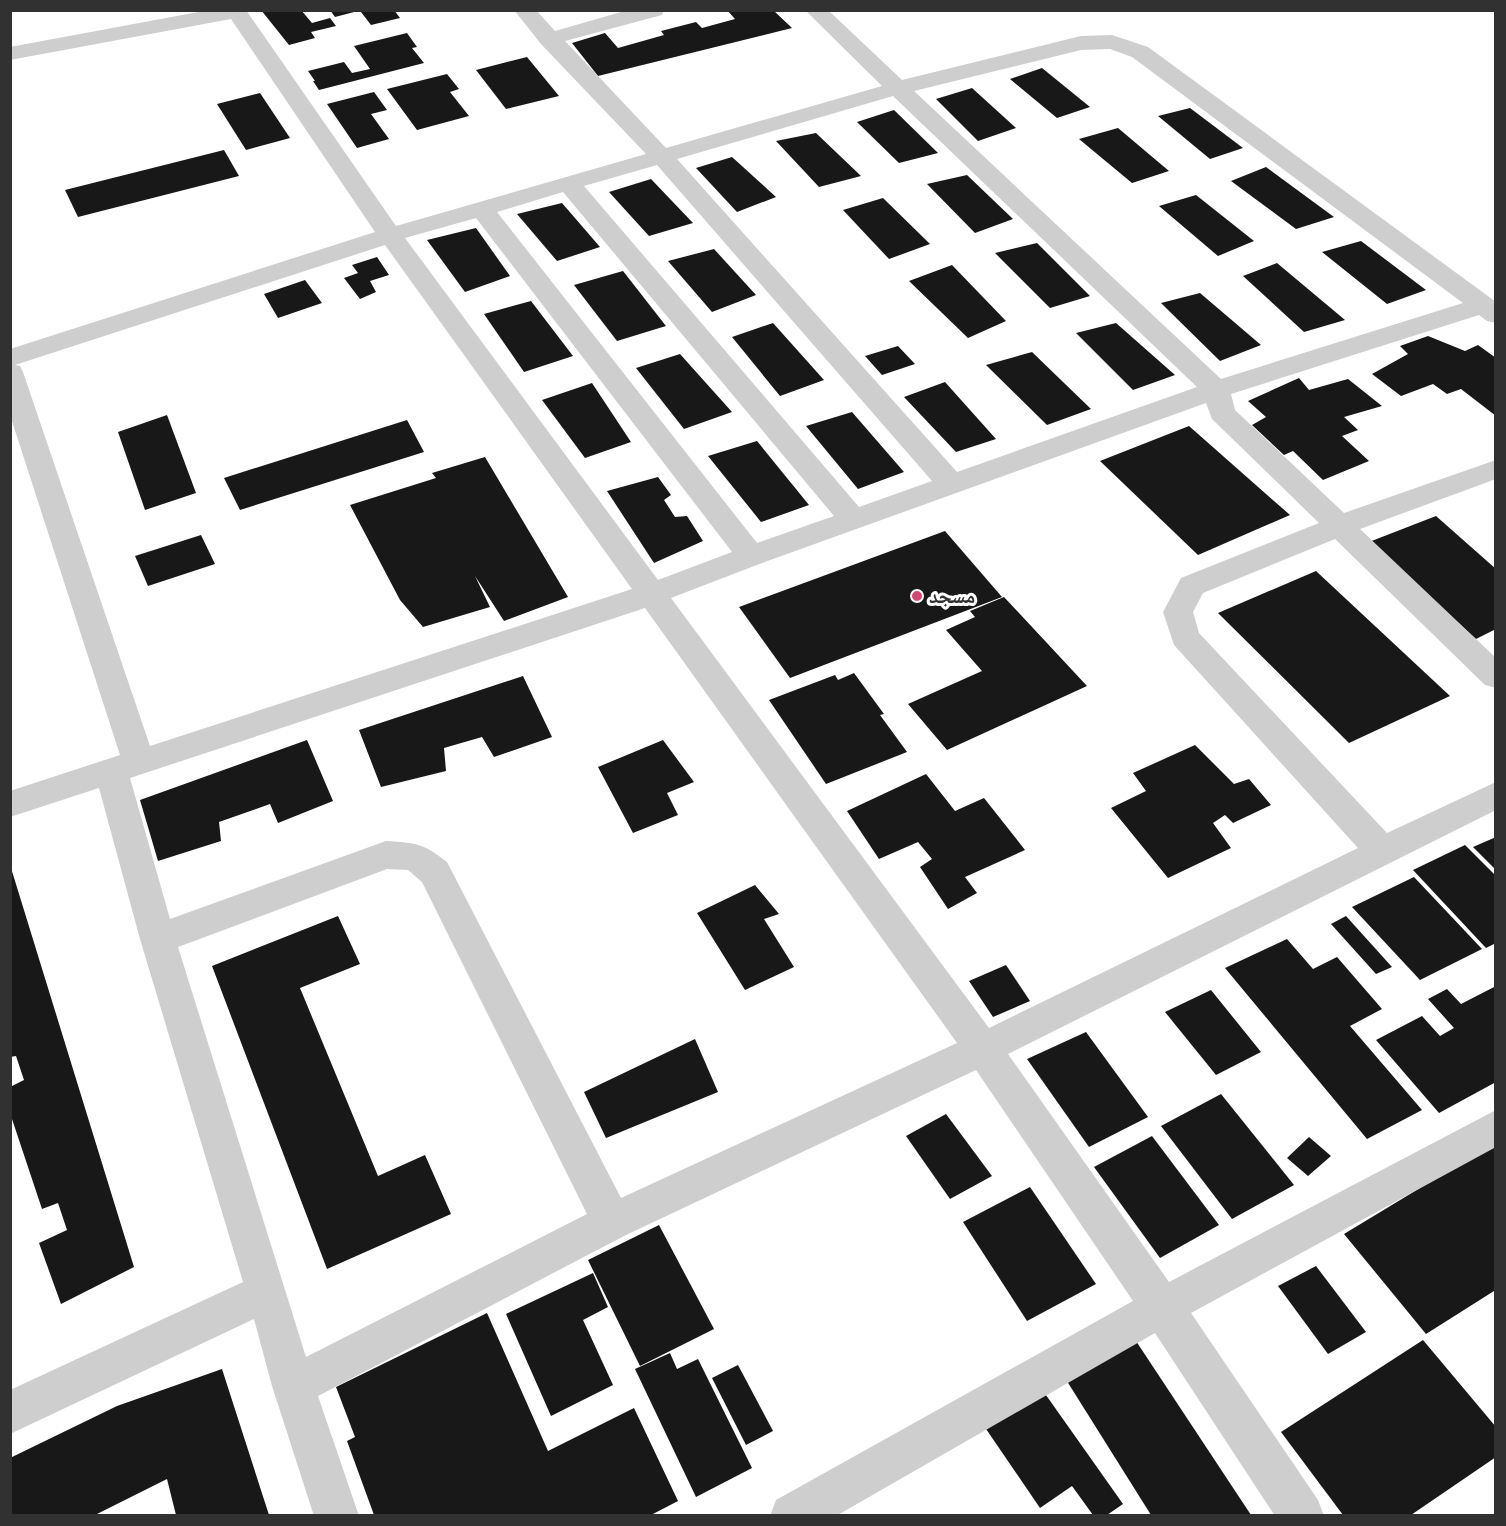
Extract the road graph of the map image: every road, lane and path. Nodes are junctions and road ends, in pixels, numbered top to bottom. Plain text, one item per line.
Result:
1 (524, 10) edge
2 (654, 10) edge
3 (815, 10) edge
4 (235, 11) edge
5 (549, 39) junction
6 (10, 54) edge
7 (898, 88) junction
8 (662, 157) junction
9 (569, 184) junction
10 (483, 210) junction
11 (390, 235) junction
12 (1489, 310) edge
13 (10, 358) edge
14 (10, 372) edge
15 (1216, 390) junction
16 (1488, 481) edge
17 (951, 484) junction
18 (853, 519) junction
19 (1339, 526) junction
20 (751, 556) junction
21 (652, 594) junction
22 (1496, 677) edge
23 (125, 766) junction
24 (1496, 795) edge
25 (10, 804) edge
26 (1382, 851) junction
27 (158, 939) junction
28 (983, 1049) junction
29 (1496, 1127) edge
30 (612, 1222) junction
31 (267, 1292) junction
32 (1162, 1307) junction
33 (293, 1386) junction
34 (10, 1413) edge
35 (337, 1515) edge
36 (792, 1515) edge
37 (1302, 1515) edge

1 - 5 street
2 - 5 street
3 - 7 street
4 - 6 street
4 - 11 street
5 - 8 street
7 - 8 street
7 - 12 street
7 - 15 street
8 - 9 street
8 - 17 street
9 - 10 street
9 - 18 street
10 - 11 street
10 - 20 street
11 - 13 street
11 - 21 street
12 - 15 street
14 - 23 street
15 - 17 street
15 - 19 street
16 - 19 street
17 - 18 street
18 - 20 street
19 - 22 street
19 - 26 street
20 - 21 street
21 - 23 street
21 - 28 street
23 - 25 street
23 - 27 street
24 - 26 street
26 - 28 street
27 - 30 street
27 - 31 street
28 - 30 street
28 - 32 street
29 - 32 street
30 - 33 street
31 - 33 street
31 - 34 street
32 - 36 street
32 - 37 street
33 - 35 street

